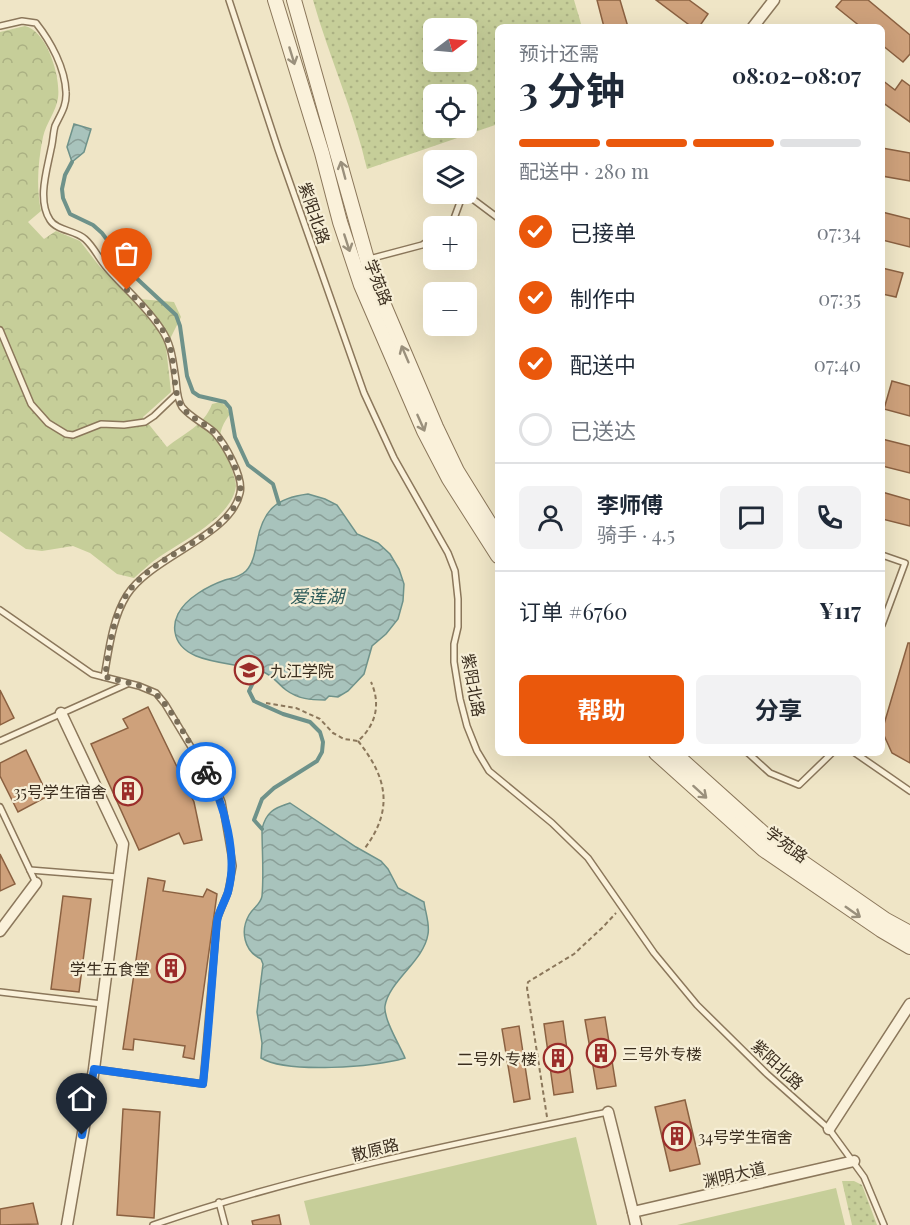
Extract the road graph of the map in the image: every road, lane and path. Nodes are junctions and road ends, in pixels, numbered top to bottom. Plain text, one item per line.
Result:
1 (229, 0) edge
2 (275, 0) edge
3 (294, 0) edge
4 (774, 0) edge
5 (755, 24) edge
6 (0, 26) edge
7 (477, 203) edge
8 (495, 216) edge
9 (423, 244) edge
10 (368, 260) junction
11 (0, 330) edge
12 (177, 394) junction
13 (495, 532) edge
14 (495, 551) edge
15 (885, 556) edge
16 (0, 610) edge
17 (885, 617) edge
18 (105, 677) junction
19 (371, 682) dead end
20 (128, 683) junction
21 (266, 703) dead end
22 (61, 713) junction
23 (0, 741) edge
24 (358, 741) junction
25 (659, 756) edge
26 (677, 756) edge
27 (751, 756) edge
28 (828, 756) edge
29 (859, 756) edge
30 (910, 791) edge
31 (0, 807) edge
32 (365, 848) dead end
33 (30, 870) junction
34 (119, 877) junction
35 (36, 883) joint
36 (622, 906) junction
37 (0, 931) edge
38 (910, 933) edge
39 (910, 947) edge
40 (0, 992) edge
41 (102, 1004) junction
42 (910, 1004) edge
43 (94, 1069) junction
44 (608, 1112) joint
45 (548, 1124) junction
46 (829, 1129) junction
47 (854, 1161) junction
48 (219, 1202) junction
49 (633, 1212) junction
50 (67, 1225) edge
51 (153, 1225) edge
52 (225, 1225) edge
53 (636, 1225) edge
54 (884, 1225) edge

1 - 36 lane, 紫阳北路
2 -> 14 street, 学苑路
10 -> 3 street, 学苑路
4 - 5 street
6 - 12 lane
7 - 8 lane
9 - 10 lane
13 -> 10 street, 学苑路
11 - 12 lane
12 - 18 lane
15 - 17 lane
16 - 18 lane
18 - 20 lane
19 - 24 path
20 - 22 lane
20 - 43 lane
21 - 24 path
22 - 23 lane
22 - 34 street
24 - 32 path
25 -> 39 street, 学苑路
26 - 38 street, 学苑路
27 - 28 lane
29 - 30 lane
31 - 33 lane
33 - 34 lane
33 - 35 lane
34 - 41 street
35 - 37 street
36 - 45 path
36 - 46 lane, 紫阳北路
40 - 41 lane
41 - 43 street
42 - 46 street
43 - 50 street
44 - 45 lane, 散原路
44 - 49 street
45 - 48 lane, 散原路
46 - 47 lane, 紫阳北路
47 - 49 street, 渊明大道
47 - 54 lane, 紫阳北路
48 - 51 lane, 散原路
48 - 52 lane
49 - 53 street

